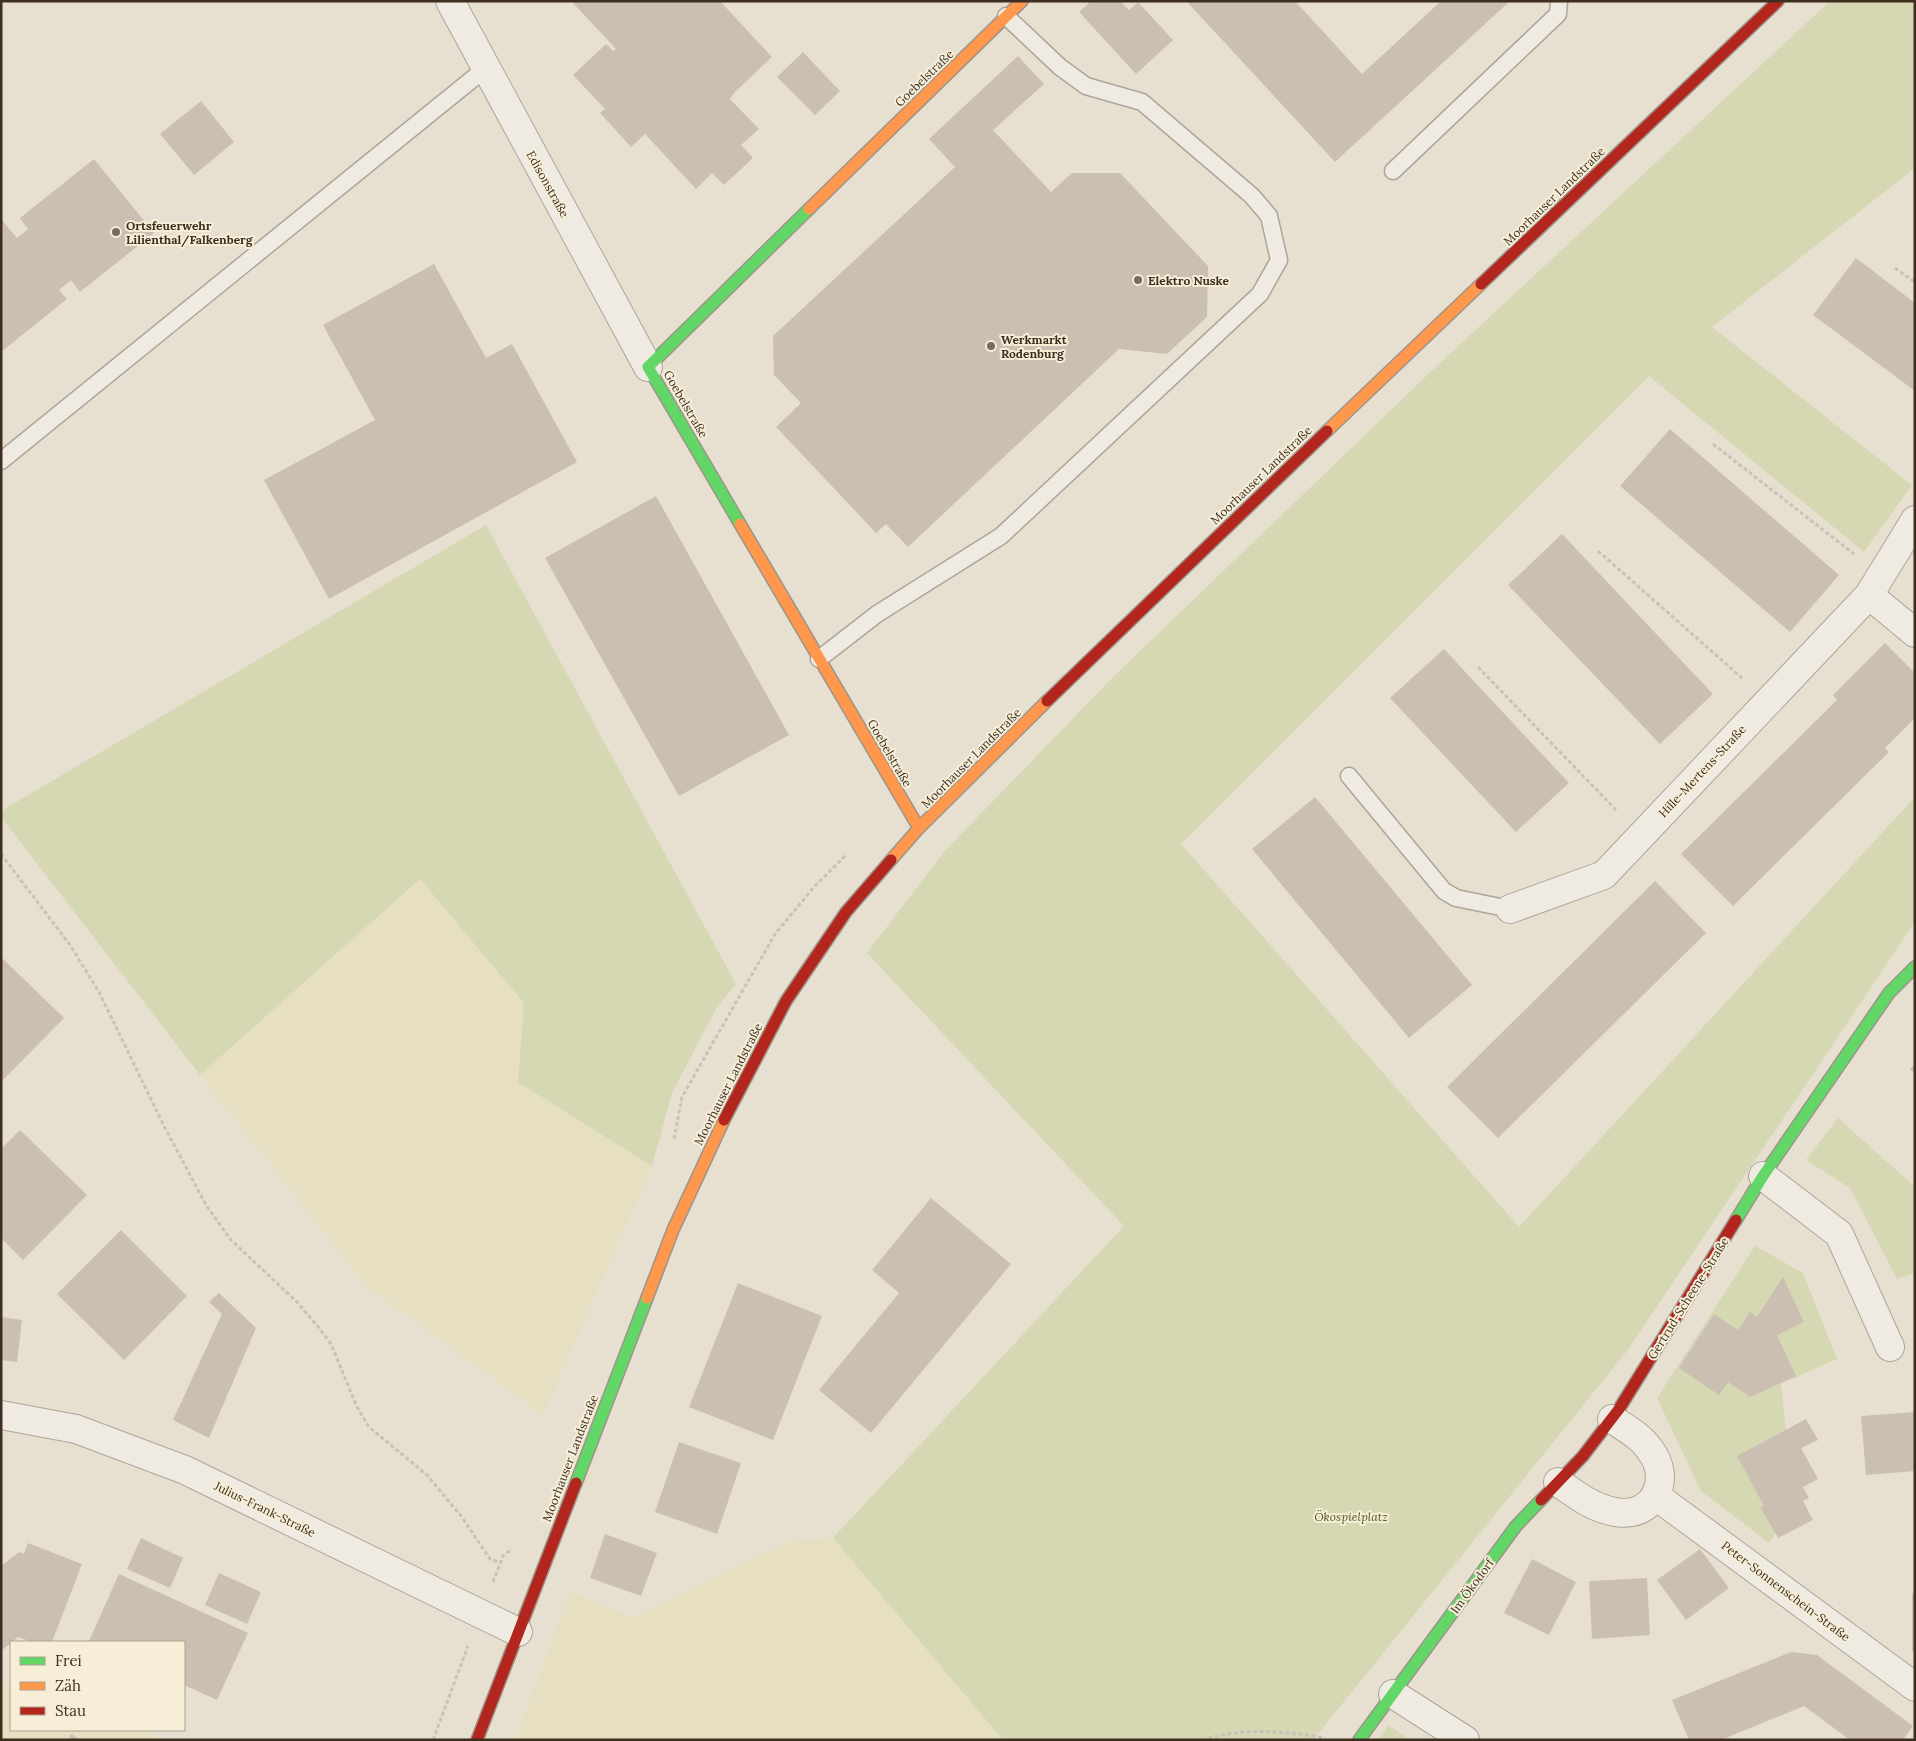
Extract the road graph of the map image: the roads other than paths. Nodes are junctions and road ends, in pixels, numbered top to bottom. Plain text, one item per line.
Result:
1 (450, 1) edge
2 (1022, 1) edge
3 (1559, 1) edge
4 (1778, 1) edge
5 (1006, 16) junction
6 (486, 68) junction
7 (1393, 171) dead end
8 (648, 366) junction
9 (1, 461) edge
10 (1915, 520) edge
11 (1875, 585) junction
12 (1915, 633) edge
13 (819, 659) junction
14 (1349, 776) dead end
15 (919, 828) junction
16 (1510, 909) joint
17 (1915, 967) edge
18 (1763, 1176) junction
19 (1890, 1347) dead end
20 (1, 1415) edge
21 (1612, 1419) junction
22 (1558, 1482) junction
23 (1656, 1496) junction
24 (518, 1632) junction
25 (1915, 1687) edge
26 (1393, 1694) junction
27 (477, 1740) edge
28 (1359, 1740) edge
29 (1465, 1740) edge

1 - 6 street, Edisonstraße
2 - 5 street, Goebelstraße
3 - 7 lane
4 - 15 street, Moorhauser Landstraße
5 - 8 street, Goebelstraße
5 - 13 lane
6 - 8 street, Edisonstraße
6 - 9 lane
8 - 13 street, Goebelstraße
10 - 11 street, Hille-Mertens-Straße
11 - 12 street
11 - 16 street, Hille-Mertens-Straße
13 - 15 street, Goebelstraße
14 - 16 lane
15 - 24 street, Moorhauser Landstraße
17 - 18 street, Gertrud-Scheene-Straße
18 - 19 street
18 - 21 street, Gertrud-Scheene-Straße
20 - 24 street, Julius-Frank-Straße
21 - 22 street, Gertrud-Scheene-Straße
21 - 23 street
22 - 23 street
22 - 26 street, Im Ökodorf
23 - 25 street, Peter-Sonnenschein-Straße
24 - 27 street, Moorhauser Landstraße
26 - 28 street, Im Ökodorf
26 - 29 street

